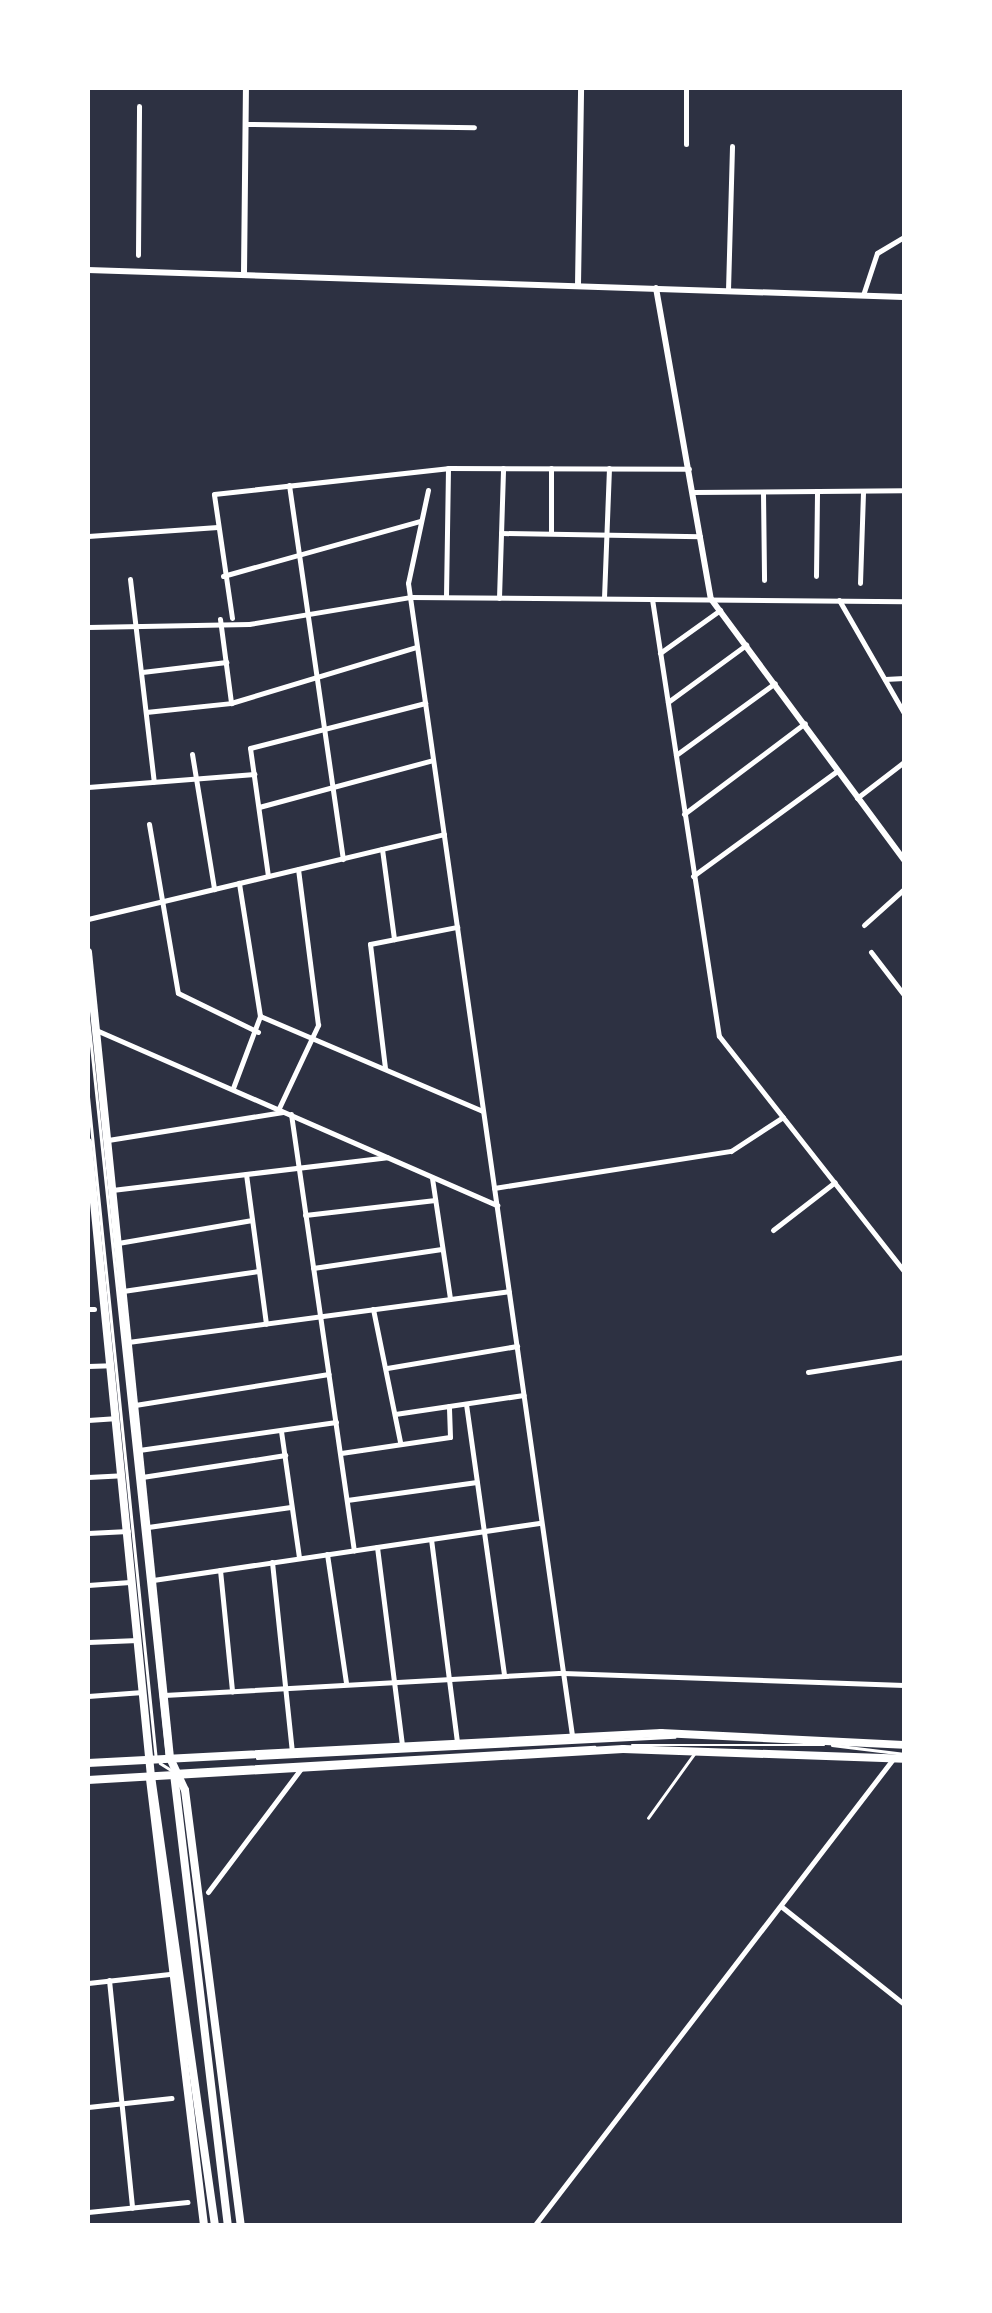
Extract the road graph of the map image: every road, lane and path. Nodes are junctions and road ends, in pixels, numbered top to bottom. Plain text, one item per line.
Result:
1 (246, 88) edge
2 (581, 88) edge
3 (686, 88) edge
4 (139, 106) dead end
5 (244, 124) junction
6 (474, 127) dead end
7 (686, 144) dead end
8 (732, 146) dead end
9 (904, 237) edge
10 (138, 255) dead end
11 (88, 270) edge
12 (244, 274) junction
13 (578, 285) junction
14 (656, 288) junction
15 (728, 290) junction
16 (863, 295) junction
17 (904, 297) edge
18 (448, 468) junction
19 (503, 468) junction
20 (550, 468) junction
21 (609, 468) junction
22 (689, 469) junction
23 (289, 485) junction
24 (428, 490) dead end
25 (864, 490) junction
26 (904, 490) edge
27 (763, 491) junction
28 (817, 491) junction
29 (693, 492) junction
30 (420, 521) junction
31 (218, 527) junction
32 (502, 533) junction
33 (551, 533) junction
34 (607, 533) junction
35 (88, 536) edge
36 (700, 536) junction
37 (298, 551) junction
38 (223, 576) junction
39 (816, 576) dead end
40 (130, 579) dead end
41 (764, 580) dead end
42 (860, 583) dead end
43 (446, 596) junction
44 (410, 597) junction
45 (500, 598) junction
46 (604, 598) junction
47 (652, 598) junction
48 (711, 599) junction
49 (839, 600) junction
50 (904, 601) edge
51 (720, 610) junction
52 (308, 615) junction
53 (220, 619) junction
54 (232, 619) junction
55 (136, 624) junction
56 (88, 627) edge
57 (746, 645) junction
58 (417, 647) junction
59 (660, 653) junction
60 (226, 662) junction
61 (142, 672) junction
62 (316, 678) junction
63 (904, 678) edge
64 (885, 679) junction
65 (775, 683) junction
66 (425, 702) junction
67 (668, 702) junction
68 (232, 704) junction
69 (146, 712) junction
70 (904, 713) edge
71 (805, 723) junction
72 (324, 727) junction
73 (192, 754) dead end
74 (676, 755) junction
75 (433, 760) junction
76 (904, 762) edge
77 (837, 771) junction
78 (254, 774) junction
79 (196, 779) junction
80 (154, 782) junction
81 (332, 786) junction
82 (88, 787) edge
83 (857, 798) junction
84 (258, 807) junction
85 (684, 814) junction
86 (149, 824) dead end
87 (444, 834) junction
88 (382, 849) junction
89 (342, 859) junction
90 (904, 860) edge
91 (298, 869) junction
92 (268, 876) junction
93 (693, 876) junction
94 (239, 883) junction
95 (214, 889) junction
96 (904, 889) edge
97 (158, 902) junction
98 (88, 919) edge
99 (864, 925) dead end
100 (457, 926) junction
101 (394, 939) junction
102 (88, 952) edge
103 (871, 952) dead end
104 (904, 994) edge
105 (88, 1013) edge
106 (260, 1016) junction
107 (96, 1030) junction
108 (258, 1032) junction
109 (312, 1038) junction
110 (385, 1068) junction
111 (233, 1088) junction
112 (88, 1092) edge
113 (285, 1111) junction
114 (483, 1111) junction
115 (784, 1117) junction
116 (108, 1140) junction
117 (88, 1146) edge
118 (388, 1157) junction
119 (298, 1168) junction
120 (246, 1174) junction
121 (432, 1177) junction
122 (836, 1182) junction
123 (494, 1188) junction
124 (112, 1190) junction
125 (435, 1200) junction
126 (91, 1202) edge
127 (496, 1204) junction
128 (306, 1215) junction
129 (252, 1220) junction
130 (772, 1230) dead end
131 (118, 1242) junction
132 (442, 1248) junction
133 (100, 1256) junction
134 (88, 1257) edge
135 (313, 1268) junction
136 (904, 1270) edge
137 (259, 1271) junction
138 (123, 1291) junction
139 (509, 1291) junction
140 (450, 1299) junction
141 (374, 1310) junction
142 (320, 1317) junction
143 (266, 1324) junction
144 (128, 1342) junction
145 (517, 1346) junction
146 (904, 1357) edge
147 (111, 1365) junction
148 (88, 1366) edge
149 (386, 1368) junction
150 (808, 1372) dead end
151 (329, 1374) junction
152 (524, 1395) junction
153 (466, 1404) junction
154 (135, 1405) junction
155 (449, 1406) junction
156 (395, 1414) junction
157 (116, 1418) junction
158 (88, 1420) edge
159 (336, 1422) junction
160 (281, 1430) junction
161 (400, 1442) junction
162 (139, 1450) junction
163 (340, 1454) junction
164 (284, 1456) junction
165 (122, 1475) junction
166 (88, 1477) edge
167 (142, 1478) junction
168 (477, 1482) junction
169 (347, 1500) junction
170 (292, 1508) junction
171 (542, 1523) junction
172 (148, 1527) junction
173 (128, 1531) junction
174 (484, 1532) junction
175 (88, 1533) edge
176 (430, 1539) junction
177 (378, 1547) junction
178 (354, 1550) junction
179 (327, 1554) junction
180 (299, 1558) junction
181 (272, 1562) junction
182 (220, 1570) junction
183 (153, 1580) junction
184 (133, 1582) junction
185 (88, 1585) edge
186 (138, 1640) junction
187 (88, 1642) edge
188 (563, 1673) junction
189 (504, 1675) junction
190 (451, 1676) junction
191 (396, 1680) junction
192 (346, 1683) junction
193 (904, 1685) edge
194 (286, 1687) junction
195 (232, 1691) junction
196 (143, 1692) junction
197 (164, 1695) junction
198 (88, 1696) edge
199 (572, 1736) junction
200 (457, 1742) junction
201 (402, 1746) junction
202 (699, 1747) junction
203 (292, 1751) junction
204 (903, 1753) edge
205 (170, 1758) junction
206 (153, 1759) junction
207 (88, 1762) edge
208 (303, 1766) junction
209 (174, 1772) junction
210 (151, 1776) junction
211 (88, 1780) edge
212 (648, 1818) dead end
213 (208, 1892) dead end
214 (782, 1907) junction
215 (170, 1974) junction
216 (109, 1980) junction
217 (88, 1982) edge
218 (210, 1991) junction
219 (198, 1992) junction
220 (904, 2004) edge
221 (183, 2034) junction
222 (172, 2098) dead end
223 (122, 2104) junction
224 (88, 2107) edge
225 (188, 2202) dead end
226 (132, 2208) junction
227 (88, 2212) edge
228 (204, 2226) edge
229 (215, 2226) edge
230 (228, 2226) edge
231 (241, 2226) edge
232 (534, 2226) edge

1 - 5 street
2 - 13 street
3 - 7 street
4 - 10 street
5 - 6 street
5 - 12 street
8 - 15 street
9 - 16 street
11 - 12 street
12 - 13 street
13 - 14 street
14 - 15 street
14 - 22 street
15 - 16 street
16 - 17 street
18 - 19 street
18 - 23 street
18 - 43 street
19 - 20 street
19 - 32 street
20 - 21 street
20 - 33 street
21 - 22 street
21 - 34 street
22 - 29 street
23 - 31 street
23 - 37 street
24 - 30 street
25 - 26 street
25 - 28 street
25 - 42 street
27 - 28 street
27 - 29 street
27 - 41 street
28 - 39 street
29 - 36 street
30 - 37 street
30 - 44 street
31 - 35 street
31 - 38 street
32 - 33 street
32 - 45 street
33 - 34 street
34 - 36 street
34 - 46 street
36 - 48 street
37 - 38 street
37 - 52 street
38 - 54 street
40 - 55 street
43 - 44 street
43 - 45 street
44 - 52 street
44 - 58 street
45 - 46 street
46 - 47 street
47 - 48 street
47 - 59 street
48 - 49 street
48 - 51 street
49 - 50 street
49 - 64 street
51 - 57 street
51 - 59 street
52 - 54 street
52 - 62 street
53 - 54 street
53 - 55 street
53 - 60 street
55 - 56 street
55 - 61 street
57 - 65 street
57 - 67 street
58 - 62 street
58 - 66 street
59 - 67 street
60 - 61 street
60 - 68 street
61 - 69 street
62 - 68 street
62 - 72 street
63 - 64 street
64 - 70 street
65 - 71 street
65 - 74 street
66 - 72 street
66 - 75 street
67 - 74 street
68 - 69 street
69 - 80 street
71 - 77 street
71 - 85 street
72 - 78 street
72 - 81 street
73 - 79 street
74 - 85 street
75 - 81 street
75 - 87 street
76 - 83 street
77 - 83 street
77 - 93 street
78 - 79 street
78 - 84 street
79 - 80 street
79 - 95 street
80 - 82 street
81 - 84 street
81 - 89 street
83 - 90 street
84 - 92 street
85 - 93 street
86 - 97 street
87 - 88 street
87 - 100 street
88 - 89 street
88 - 101 street
89 - 91 street
91 - 92 street
91 - 109 street
92 - 94 street
93 - 115 street
94 - 95 street
94 - 106 street
95 - 97 street
96 - 99 street
97 - 98 street
97 - 108 street
100 - 101 street
100 - 114 street
101 - 110 street
102 - 107 main road
103 - 104 street
105 - 205 lane
106 - 108 street
106 - 109 street
107 - 111 street
107 - 116 main road
108 - 111 street
109 - 110 street
109 - 113 street
110 - 114 street
111 - 113 street
112 - 206 lane
113 - 116 street
113 - 118 street
113 - 119 street
114 - 123 street
115 - 122 street
115 - 123 street
116 - 124 main road
117 - 126 main road
118 - 119 street
118 - 121 street
119 - 120 street
119 - 128 street
120 - 124 street
120 - 129 street
121 - 125 street
121 - 127 street
122 - 130 street
122 - 136 street
123 - 127 street
124 - 131 main road
125 - 128 street
125 - 132 street
126 - 133 main road
127 - 139 street
128 - 135 street
129 - 131 street
129 - 137 street
131 - 138 main road
132 - 135 street
132 - 140 street
133 - 134 street
133 - 147 main road
135 - 142 street
137 - 138 street
137 - 143 street
138 - 144 main road
139 - 140 street
139 - 145 street
140 - 141 street
141 - 142 street
141 - 149 street
142 - 143 street
142 - 151 street
143 - 144 street
144 - 154 main road
145 - 149 street
145 - 152 street
146 - 150 street
147 - 148 street
147 - 157 main road
149 - 156 street
151 - 154 street
151 - 159 street
152 - 153 street
152 - 171 street
153 - 155 street
153 - 168 street
154 - 162 main road
155 - 156 street
155 - 161 street
156 - 161 street
157 - 158 street
157 - 165 main road
159 - 160 street
159 - 163 street
160 - 162 street
160 - 164 street
161 - 163 street
162 - 167 main road
163 - 169 street
164 - 167 street
164 - 170 street
165 - 166 street
165 - 173 main road
167 - 172 main road
168 - 169 street
168 - 174 street
169 - 178 street
170 - 172 street
170 - 180 street
171 - 174 street
171 - 188 street
172 - 183 main road
173 - 175 street
173 - 184 main road
174 - 176 street
174 - 189 street
176 - 177 street
176 - 190 street
177 - 178 street
177 - 191 street
178 - 179 street
179 - 180 street
179 - 192 street
180 - 181 street
181 - 182 street
181 - 194 street
182 - 183 street
182 - 195 street
183 - 197 main road
184 - 185 street
184 - 186 main road
186 - 187 street
186 - 196 main road
188 - 189 street
188 - 193 street
188 - 199 street
189 - 190 street
190 - 191 street
190 - 200 street
191 - 192 street
191 - 201 street
192 - 194 street
194 - 195 street
194 - 203 street
195 - 197 street
196 - 198 street
196 - 206 main road
197 - 205 main road
199 - 200 main road
199 - 204 main road
200 - 201 main road
201 - 203 main road
202 - 204 main road
202 - 208 main road
202 - 212 lane
203 - 205 main road
204 - 205 lane
204 - 209 lane
204 - 214 street
205 - 206 main road
205 - 209 main road
206 - 207 main road
206 - 209 lane
206 - 210 main road
208 - 209 main road
208 - 213 street
209 - 210 main road
209 - 218 main road
209 - 219 main road
210 - 211 main road
210 - 215 main road
210 - 221 main road
214 - 220 street
214 - 232 street
215 - 216 street
215 - 221 main road
216 - 217 street
216 - 223 street
218 - 219 main road
218 - 231 main road
219 - 230 main road
221 - 228 main road
221 - 229 main road
222 - 223 street
223 - 224 street
223 - 226 street
225 - 226 street
226 - 227 street

